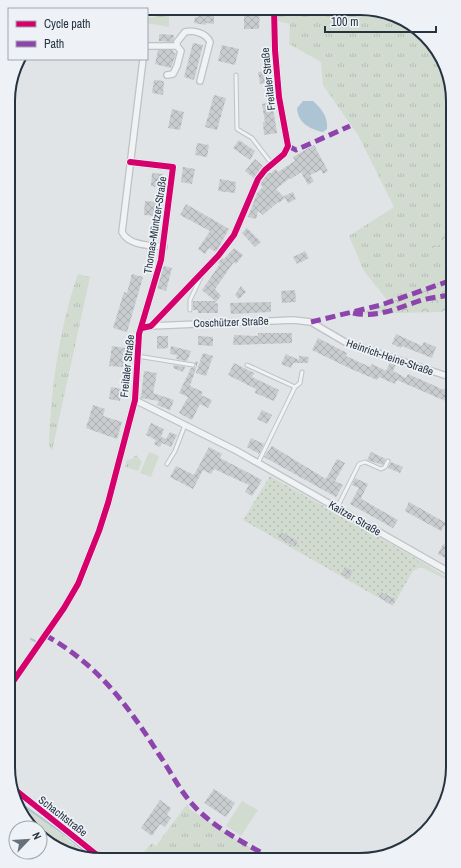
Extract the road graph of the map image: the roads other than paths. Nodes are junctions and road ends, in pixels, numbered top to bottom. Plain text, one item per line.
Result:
1 (274, 15) edge
2 (148, 46) edge
3 (177, 46) junction
4 (143, 60) edge
5 (167, 75) dead end
6 (236, 75) dead end
7 (200, 82) dead end
8 (130, 162) junction
9 (272, 164) junction
10 (164, 247) junction
11 (203, 273) junction
12 (190, 310) dead end
13 (311, 322) joint
14 (151, 326) junction
15 (142, 328) junction
16 (136, 356) junction
17 (193, 365) dead end
18 (247, 365) dead end
19 (302, 372) dead end
20 (446, 376) edge
21 (295, 387) junction
22 (135, 400) junction
23 (185, 425) junction
24 (388, 461) dead end
25 (258, 463) junction
26 (167, 464) dead end
27 (337, 508) junction
28 (446, 570) edge
29 (15, 679) edge
30 (20, 793) edge
31 (94, 852) edge

1 - 9 street, Freitaler Straße
2 - 3 street
3 - 5 street
3 - 7 street
4 - 8 street, Thomas-Müntzer-Straße
6 - 9 lane
8 - 10 street, Thomas-Müntzer-Straße
8 - 10 street, Thomas-Müntzer-Straße
9 - 11 street, Freitaler Straße
10 - 15 street, Thomas-Müntzer-Straße
11 - 12 lane
11 - 14 street, Freitaler Straße
13 - 14 street, Coschützer Straße
13 - 20 street, Heinrich-Heine-Straße
14 - 15 street, Freitaler Straße
15 - 16 street, Freitaler Straße
16 - 17 lane
16 - 22 street, Freitaler Straße
18 - 21 lane
19 - 21 lane
21 - 25 lane
22 - 23 street, Kaitzer Straße
22 - 29 street, Freitaler Straße
23 - 25 street, Kaitzer Straße
23 - 26 lane
24 - 27 lane
25 - 27 street, Kaitzer Straße
27 - 28 street, Kaitzer Straße
30 - 31 street, Schachtstraße

